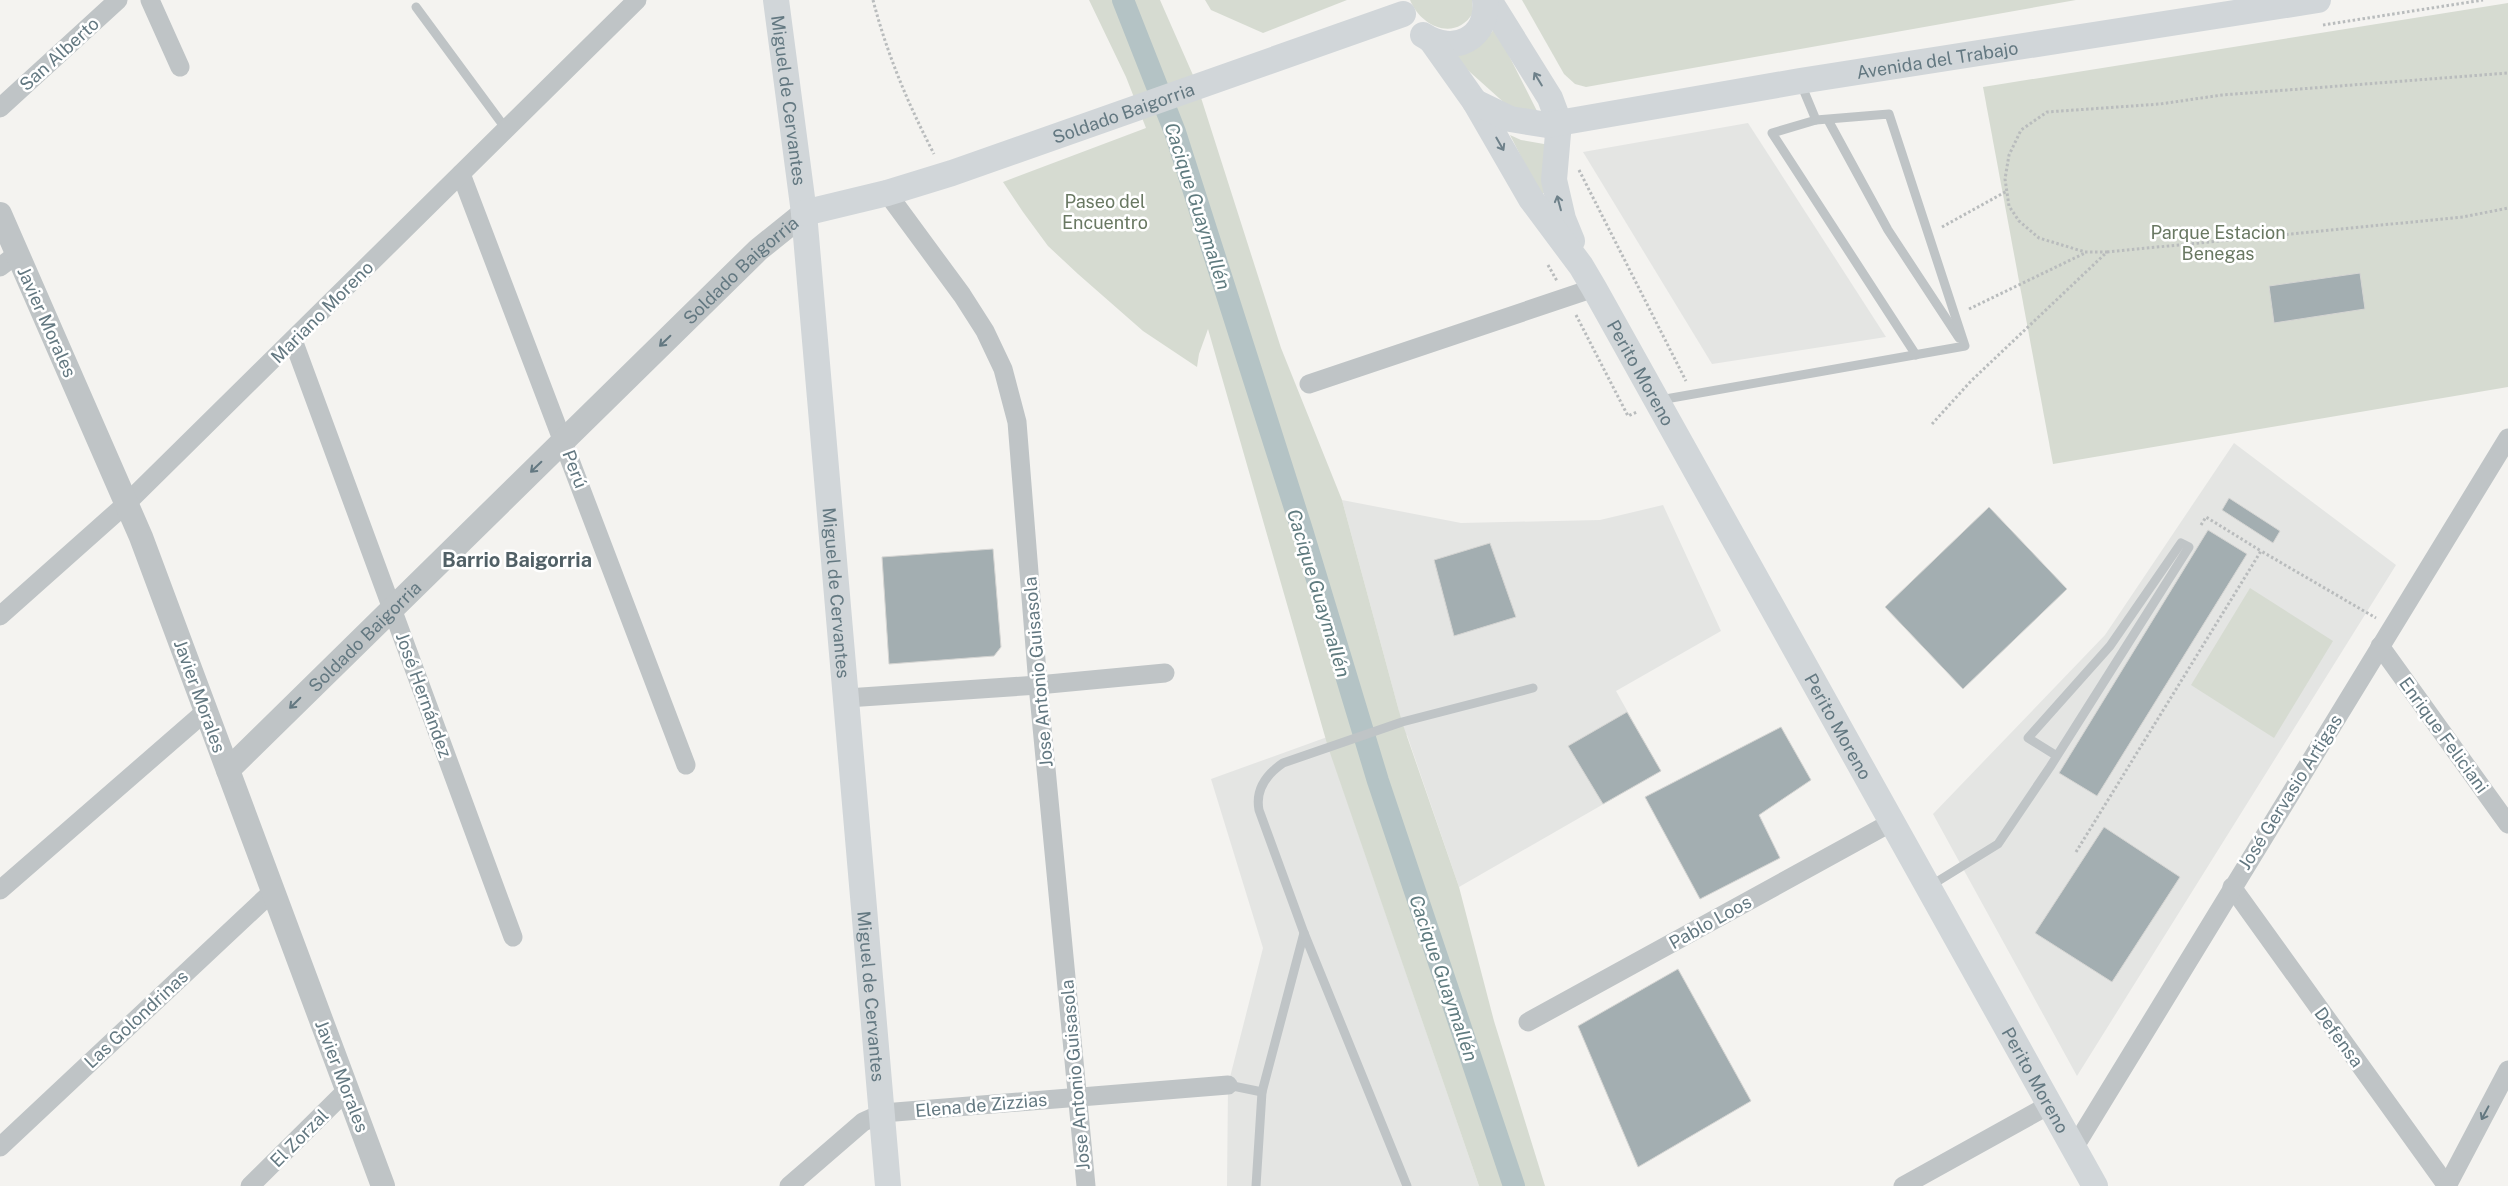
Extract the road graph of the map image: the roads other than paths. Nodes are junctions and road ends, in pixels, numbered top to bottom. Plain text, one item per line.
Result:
1 (118, 0) edge
2 (150, 0) edge
3 (637, 0) edge
4 (776, 0) edge
5 (1487, 0) edge
6 (2305, 1) edge
7 (416, 7) dead end
8 (1401, 7) edge
9 (1431, 40) junction
10 (180, 67) dead end
11 (1800, 81) junction
12 (1475, 102) junction
13 (0, 108) edge
14 (1816, 120) junction
15 (1828, 120) junction
16 (1559, 122) junction
17 (506, 129) junction
18 (461, 174) junction
19 (887, 193) junction
20 (804, 213) junction
21 (0, 214) edge
22 (9, 260) edge
23 (1581, 266) junction
24 (1594, 288) junction
25 (293, 340) junction
26 (1965, 346) junction
27 (1916, 355) junction
28 (1309, 384) dead end
29 (1657, 401) junction
30 (2508, 438) edge
31 (564, 440) junction
32 (128, 503) junction
33 (392, 608) junction
34 (0, 616) edge
35 (2380, 646) junction
36 (1165, 674) dead end
37 (1038, 685) junction
38 (1534, 688) dead end
39 (847, 698) junction
40 (206, 711) junction
41 (2057, 756) junction
42 (686, 766) dead end
43 (228, 770) junction
44 (1892, 822) junction
45 (2508, 824) edge
46 (1928, 887) junction
47 (2232, 887) junction
48 (0, 890) edge
49 (272, 892) junction
50 (1304, 933) junction
51 (513, 937) dead end
52 (1528, 1022) dead end
53 (2508, 1070) edge
54 (1228, 1085) joint
55 (348, 1089) junction
56 (1262, 1092) junction
57 (1078, 1097) junction
58 (2049, 1105) junction
59 (883, 1113) junction
60 (0, 1147) edge
61 (2074, 1148) junction
62 (250, 1186) edge
63 (383, 1186) edge
64 (790, 1186) edge
65 (888, 1186) edge
66 (1086, 1186) edge
67 (1256, 1186) edge
68 (1407, 1186) edge
69 (1903, 1186) edge
70 (2095, 1186) edge
71 (2447, 1186) edge

1 - 13 street, San Alberto
2 - 10 street
3 - 17 street, Mariano Moreno
4 - 20 main road, Miguel de Cervantes
5 - 9 main road
16 -> 5 main road, Perito Moreno
6 - 11 main road, Avenida del Trabajo
7 - 17 lane
8 - 9 main road, Perito Moreno
8 - 19 main road, Soldado Baigorria
9 - 12 main road, Perito Moreno
11 - 14 lane
11 - 16 main road, Avenida del Trabajo
12 - 16 main road, Perito Moreno
12 -> 23 main road, Perito Moreno
14 - 15 lane
14 - 27 lane
15 - 26 lane
15 - 26 lane
23 -> 16 main road, Perito Moreno
17 - 18 street, Mariano Moreno
18 - 25 street, Mariano Moreno
18 - 31 street, Perú
19 - 20 main road, Soldado Baigorria
19 - 37 street, Jose Antonio Guisasola
20 -> 31 street, Soldado Baigorria
20 - 39 main road, Miguel de Cervantes
21 - 22 street, Javier Morales
22 - 32 street, Javier Morales
23 - 24 main road, Perito Moreno
24 - 28 street
24 - 29 main road, Perito Moreno
25 - 32 street, Mariano Moreno
25 - 33 street, José Hernández
26 - 27 lane
27 - 29 lane
29 - 44 main road, Perito Moreno
30 - 35 street, José Gervasio Artigas
31 -> 33 street, Soldado Baigorria
31 - 42 street, Perú
32 - 34 street, Mariano Moreno
32 - 40 street, Javier Morales
33 -> 43 street, Soldado Baigorria
33 - 51 street, José Hernández
35 - 45 street, Enrique Feliciani
35 - 47 street, José Gervasio Artigas
36 - 37 street
37 - 39 street
37 - 57 street, Jose Antonio Guisasola
38 - 50 lane
39 - 59 main road, Miguel de Cervantes
40 - 43 street, Javier Morales
40 - 48 street
41 - 41 lane
41 - 46 lane
43 - 49 street, Javier Morales
44 - 46 main road, Perito Moreno
44 - 52 street, Pablo Loos
46 - 58 main road, Perito Moreno
47 - 61 street, José Gervasio Artigas
47 - 71 street, Defensa
49 - 55 street, Javier Morales
49 - 60 street, Las Golondrinas
50 - 56 lane
50 - 68 lane
53 -> 71 street
54 - 56 lane
54 - 57 street, Elena de Zizzias
55 - 62 street, El Zorzal
55 - 63 street, Javier Morales
56 - 67 lane
57 - 59 street, Elena de Zizzias
57 - 66 street, Jose Antonio Guisasola
58 - 61 main road, Perito Moreno
58 - 69 street
59 - 64 street, Elena de Zizzias
59 - 65 main road, Miguel de Cervantes
61 - 70 main road, Perito Moreno

